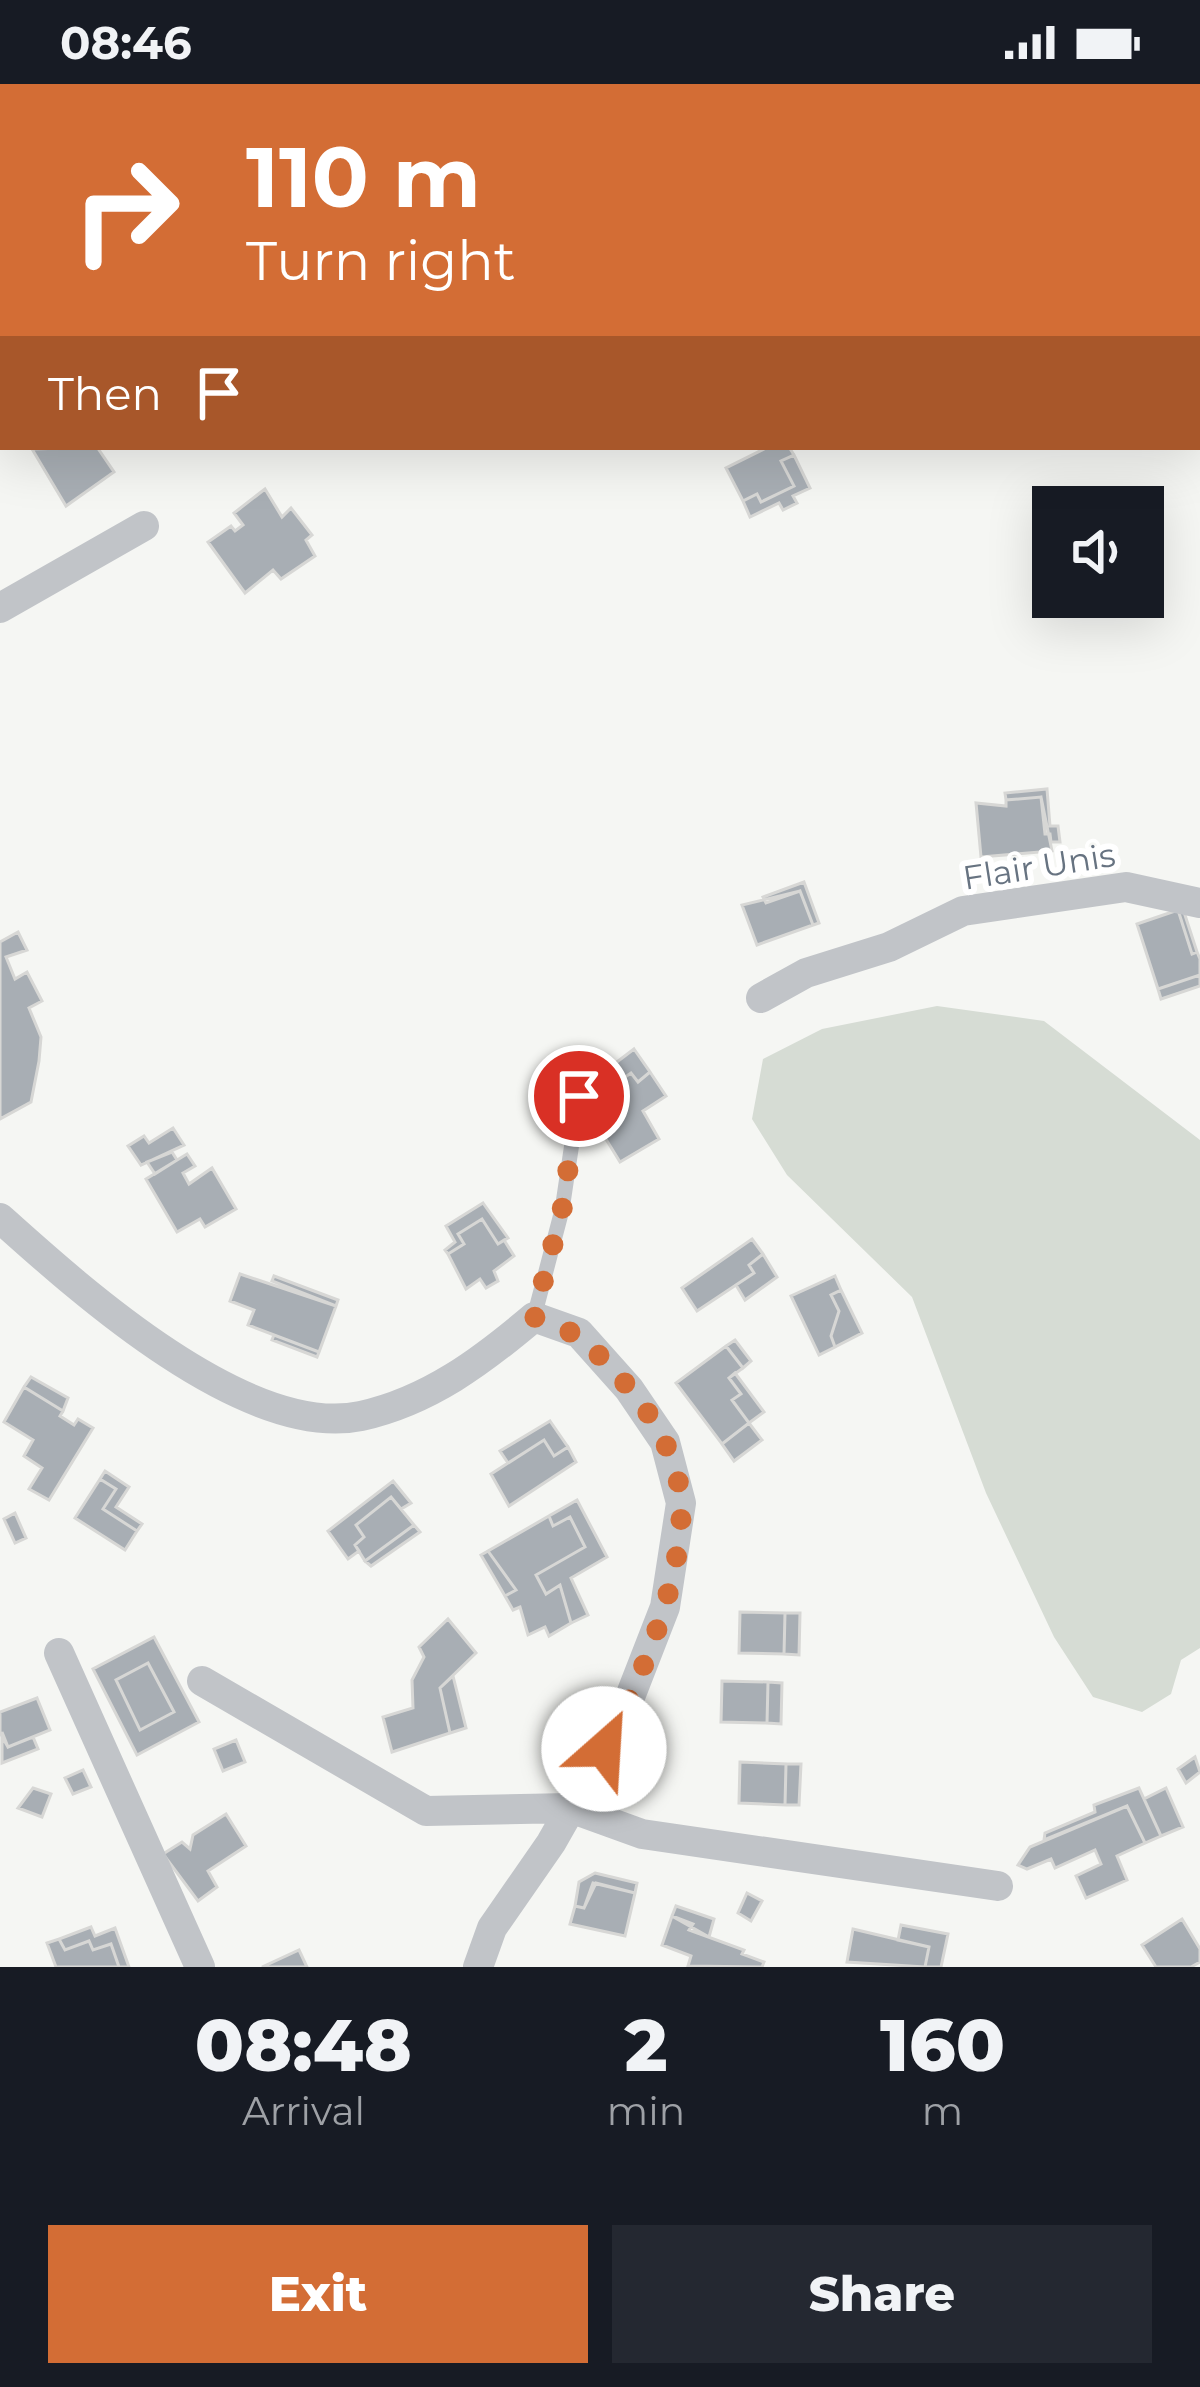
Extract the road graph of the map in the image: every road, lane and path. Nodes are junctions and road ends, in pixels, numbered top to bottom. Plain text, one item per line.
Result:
1 (144, 526) dead end
2 (0, 608) edge
3 (1200, 903) edge
4 (761, 998) dead end
5 (579, 1096) dead end
6 (0, 1218) edge
7 (534, 1317) junction
8 (59, 1653) dead end
9 (202, 1681) dead end
10 (570, 1808) junction
11 (998, 1886) dead end
12 (200, 1967) edge
13 (478, 1967) edge

1 - 2 street
3 - 4 street, Flair Unis
5 - 7 lane
6 - 7 street
7 - 10 street
8 - 12 street
9 - 10 street
10 - 11 street
10 - 13 street

